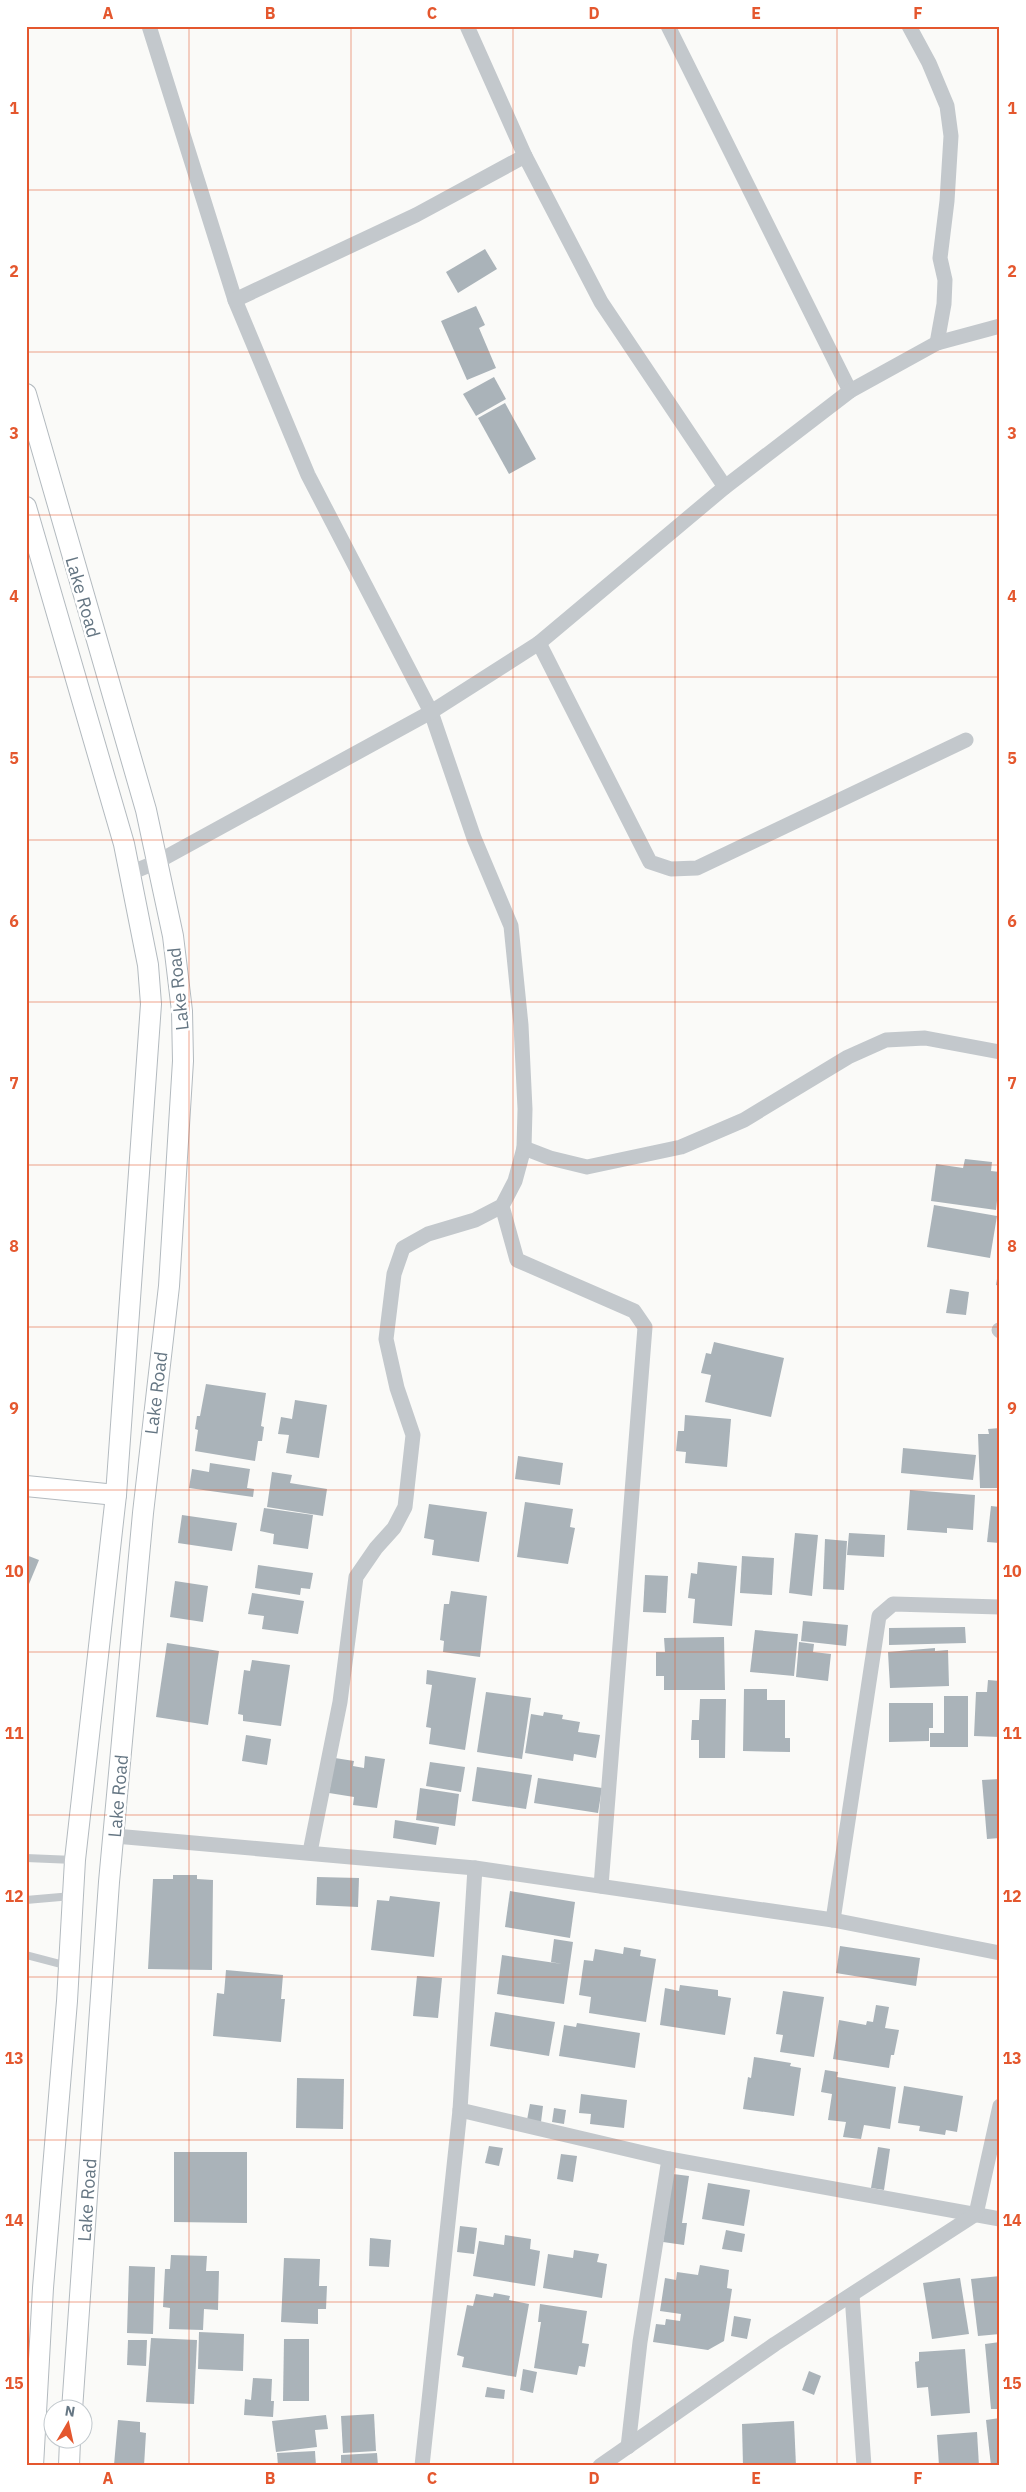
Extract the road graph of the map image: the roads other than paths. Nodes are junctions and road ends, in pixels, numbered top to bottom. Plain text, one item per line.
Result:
1 (149, 26) edge
2 (467, 26) edge
3 (668, 26) edge
4 (909, 26) edge
5 (525, 156) junction
6 (235, 300) junction
7 (1000, 326) edge
8 (937, 343) junction
9 (850, 391) junction
10 (26, 394) edge
11 (725, 487) junction
12 (26, 506) edge
13 (539, 643) junction
14 (431, 712) junction
15 (966, 740) dead end
16 (157, 862) junction
17 (130, 873) junction
18 (1000, 1052) edge
19 (524, 1148) junction
20 (502, 1206) junction
21 (26, 1486) edge
22 (116, 1495) junction
23 (1000, 1607) edge
24 (115, 1836) junction
25 (310, 1852) junction
26 (26, 1858) edge
27 (75, 1860) junction
28 (475, 1868) junction
29 (602, 1886) junction
30 (74, 1896) junction
31 (26, 1900) edge
32 (833, 1920) junction
33 (1000, 1953) edge
34 (26, 1955) edge
35 (68, 1966) junction
36 (1000, 2106) edge
37 (460, 2110) junction
38 (670, 2159) junction
39 (976, 2214) junction
40 (1000, 2219) edge
41 (852, 2295) junction
42 (73, 2400) edge
43 (31, 2412) edge
44 (628, 2447) junction
45 (70, 2450) edge
46 (33, 2466) edge
47 (69, 2466) edge
48 (422, 2466) edge
49 (600, 2466) edge
50 (864, 2466) edge

1 - 6 street
2 - 5 street
3 - 9 street
4 - 8 street
5 - 6 street
5 - 11 street
6 - 14 street
7 - 8 street
8 - 9 street
9 - 11 street
10 - 16 main road, Lake Road
11 - 13 street
12 - 17 main road, Lake Road
13 - 14 street
13 - 15 street
14 - 16 street
14 - 19 street
16 - 17 street
16 - 24 main road, Lake Road
17 - 22 main road, Lake Road
18 - 19 street
19 - 20 street
20 - 25 street
20 - 29 street
21 - 22 main road
22 - 27 main road, Lake Road
23 - 32 street
24 - 25 street
24 - 42 main road, Lake Road
25 - 28 street
26 - 27 lane
27 - 30 main road, Lake Road
28 - 29 street
28 - 37 street
29 - 32 street
30 - 31 lane
30 - 35 main road, Lake Road
32 - 33 street
34 - 35 lane
35 - 43 main road, Lake Road
36 - 39 street
37 - 38 street
37 - 48 street
38 - 39 street
38 - 44 street
39 - 40 street
39 - 41 street
41 - 44 street
41 - 50 street
43 - 46 main road, Lake Road
44 - 49 street
45 - 47 main road

